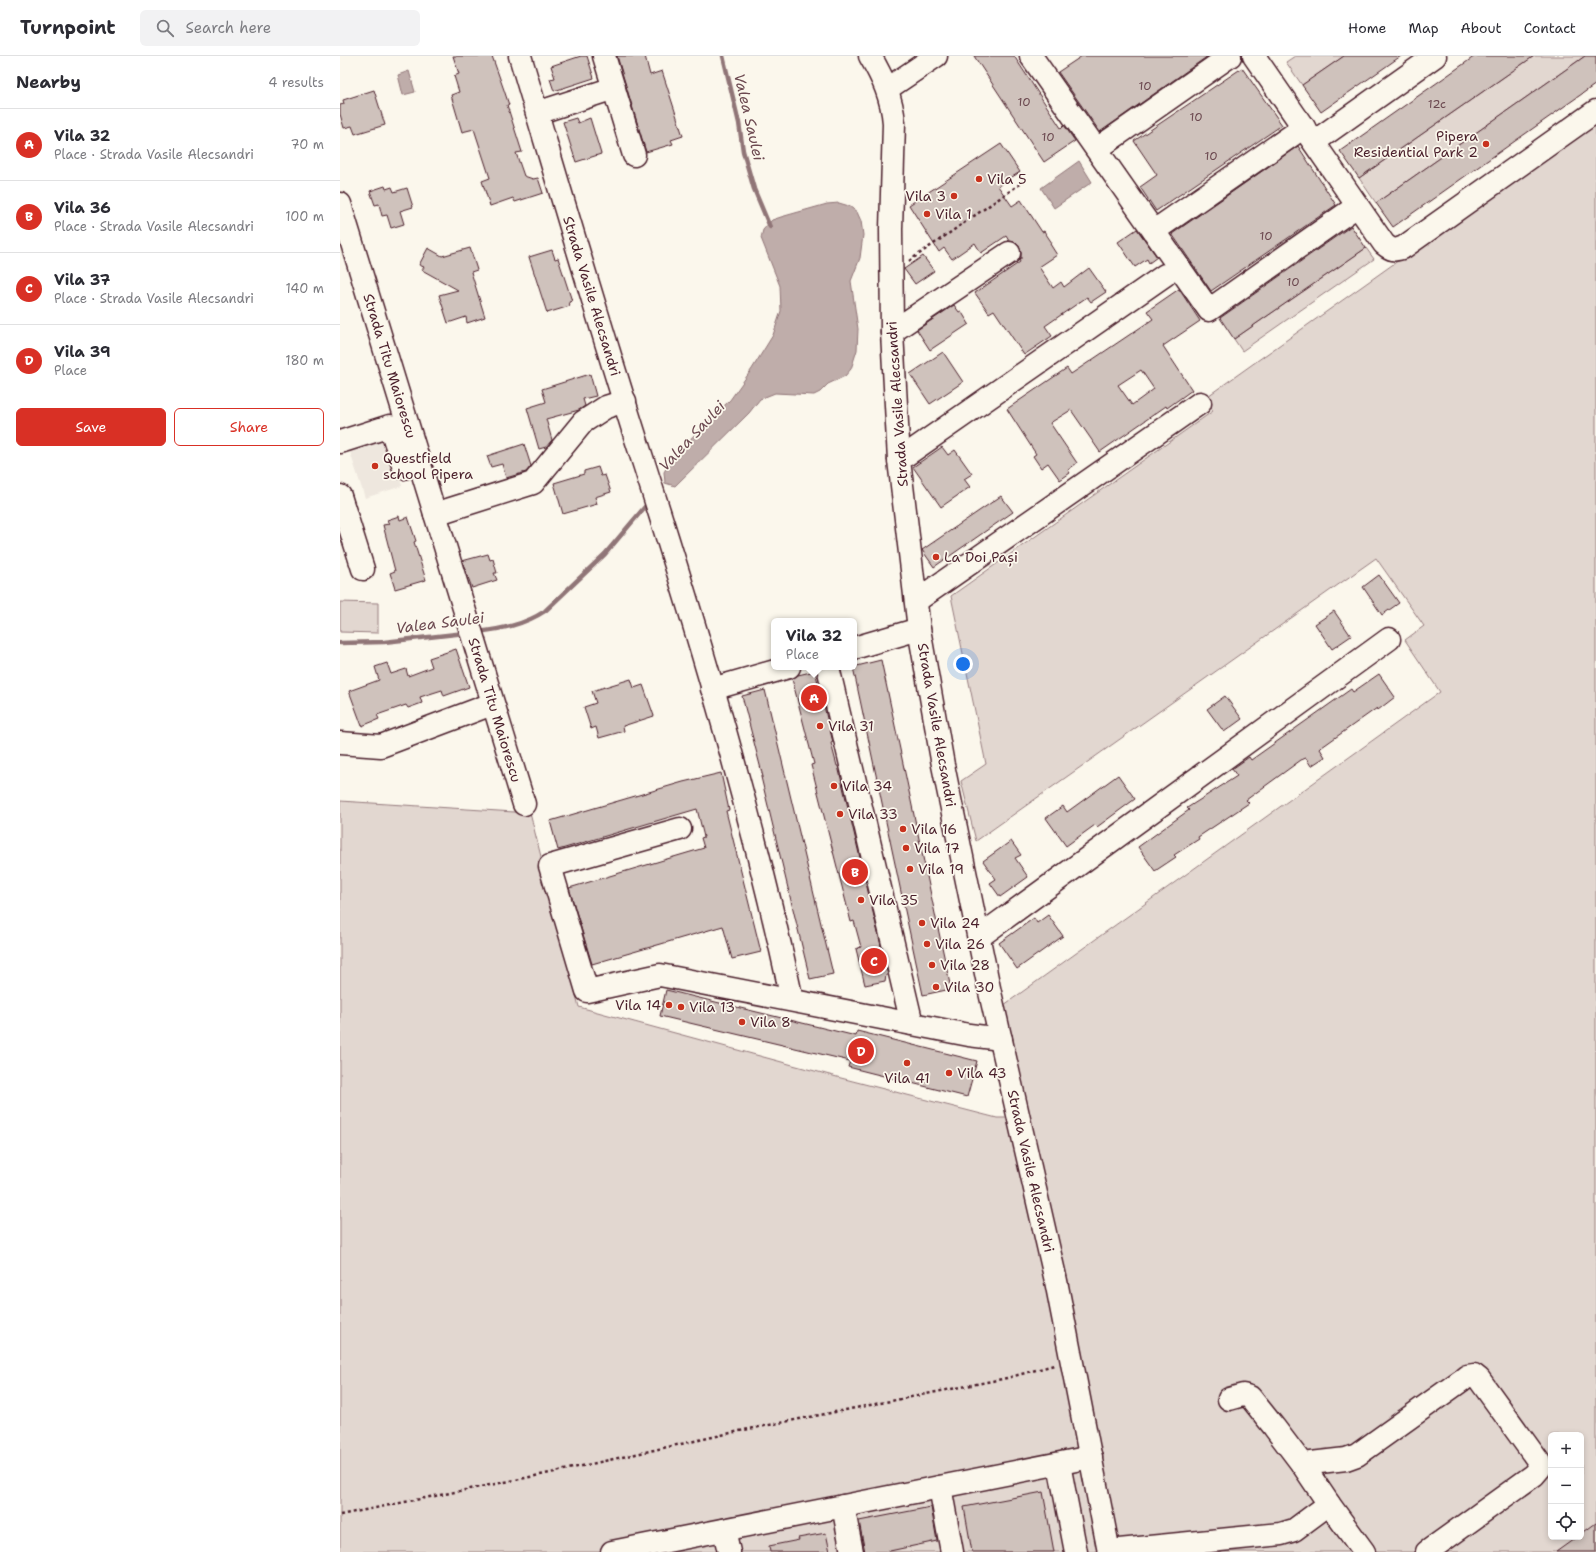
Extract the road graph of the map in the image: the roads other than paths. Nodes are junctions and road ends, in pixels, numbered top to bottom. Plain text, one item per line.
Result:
1 (520, 56) edge
2 (604, 56) edge
3 (870, 56) edge
4 (936, 56) edge
5 (1230, 56) edge
6 (1254, 56) edge
7 (1435, 56) edge
8 (1038, 58) edge
9 (614, 88) junction
10 (887, 89) junction
11 (1596, 111) edge
12 (537, 113) junction
13 (1309, 134) junction
14 (1097, 149) junction
15 (634, 154) dead end
16 (340, 204) edge
17 (1357, 206) junction
18 (1154, 231) junction
19 (1008, 253) dead end
20 (1165, 275) dead end
21 (892, 332) junction
22 (625, 402) junction
23 (1200, 403) dead end
24 (340, 442) edge
25 (899, 460) junction
26 (419, 463) junction
27 (340, 496) edge
28 (434, 514) junction
29 (363, 568) dead end
30 (916, 601) junction
31 (920, 629) junction
32 (1389, 639) dead end
33 (857, 647) edge
34 (778, 670) edge
35 (829, 670) edge
36 (712, 689) junction
37 (492, 704) junction
38 (340, 743) edge
39 (524, 804) dead end
40 (680, 829) dead end
41 (978, 937) junction
42 (792, 1000) junction
43 (912, 1024) junction
44 (1001, 1039) junction
45 (1229, 1399) dead end
46 (1091, 1457) junction
47 (1059, 1464) junction
48 (1302, 1464) junction
49 (940, 1487) junction
50 (1329, 1504) junction
51 (843, 1506) junction
52 (724, 1530) junction
53 (1109, 1551) edge
54 (612, 1552) edge
55 (729, 1552) edge
56 (852, 1552) edge
57 (952, 1552) edge
58 (1076, 1552) edge
59 (1364, 1552) edge
60 (1427, 1552) edge

1 - 12 street, Strada Vasile Alecsandri
2 - 9 street
3 - 10 street, Strada Vasile Alecsandri
4 - 10 street
5 - 14 street
6 - 13 street
7 - 13 street
8 - 14 street
9 - 12 street
9 - 15 street
10 - 21 street, Strada Vasile Alecsandri
11 - 17 street
12 - 22 street, Strada Vasile Alecsandri
13 - 17 street
13 - 18 street
14 - 18 street
16 - 26 street, Strada Titu Maiorescu
17 - 18 street
19 - 21 street
20 - 25 street
21 - 25 street, Strada Vasile Alecsandri
22 - 28 street
22 - 36 street, Strada Vasile Alecsandri
23 - 30 street
24 - 26 street
25 - 30 street, Strada Vasile Alecsandri
26 - 28 street, Strada Titu Maiorescu
27 - 29 street
28 - 37 street, Strada Titu Maiorescu
30 - 31 street, Strada Vasile Alecsandri
31 - 33 street
31 - 41 street, Strada Vasile Alecsandri
32 - 41 street
34 - 36 street
35 - 43 street
36 - 42 street, Strada Vasile Alecsandri
37 - 38 street
37 - 39 street, Strada Titu Maiorescu
40 - 42 street
41 - 44 street, Strada Vasile Alecsandri
42 - 43 street
43 - 44 street
44 - 46 street, Strada Vasile Alecsandri
45 - 48 street
46 - 47 street
46 - 53 street, Strada Vasile Alecsandri
47 - 49 street
47 - 58 street
48 - 50 street
48 - 60 street
49 - 51 street
49 - 57 street
50 - 53 street
50 - 59 street
51 - 52 street
51 - 56 street
52 - 54 street
52 - 55 street

